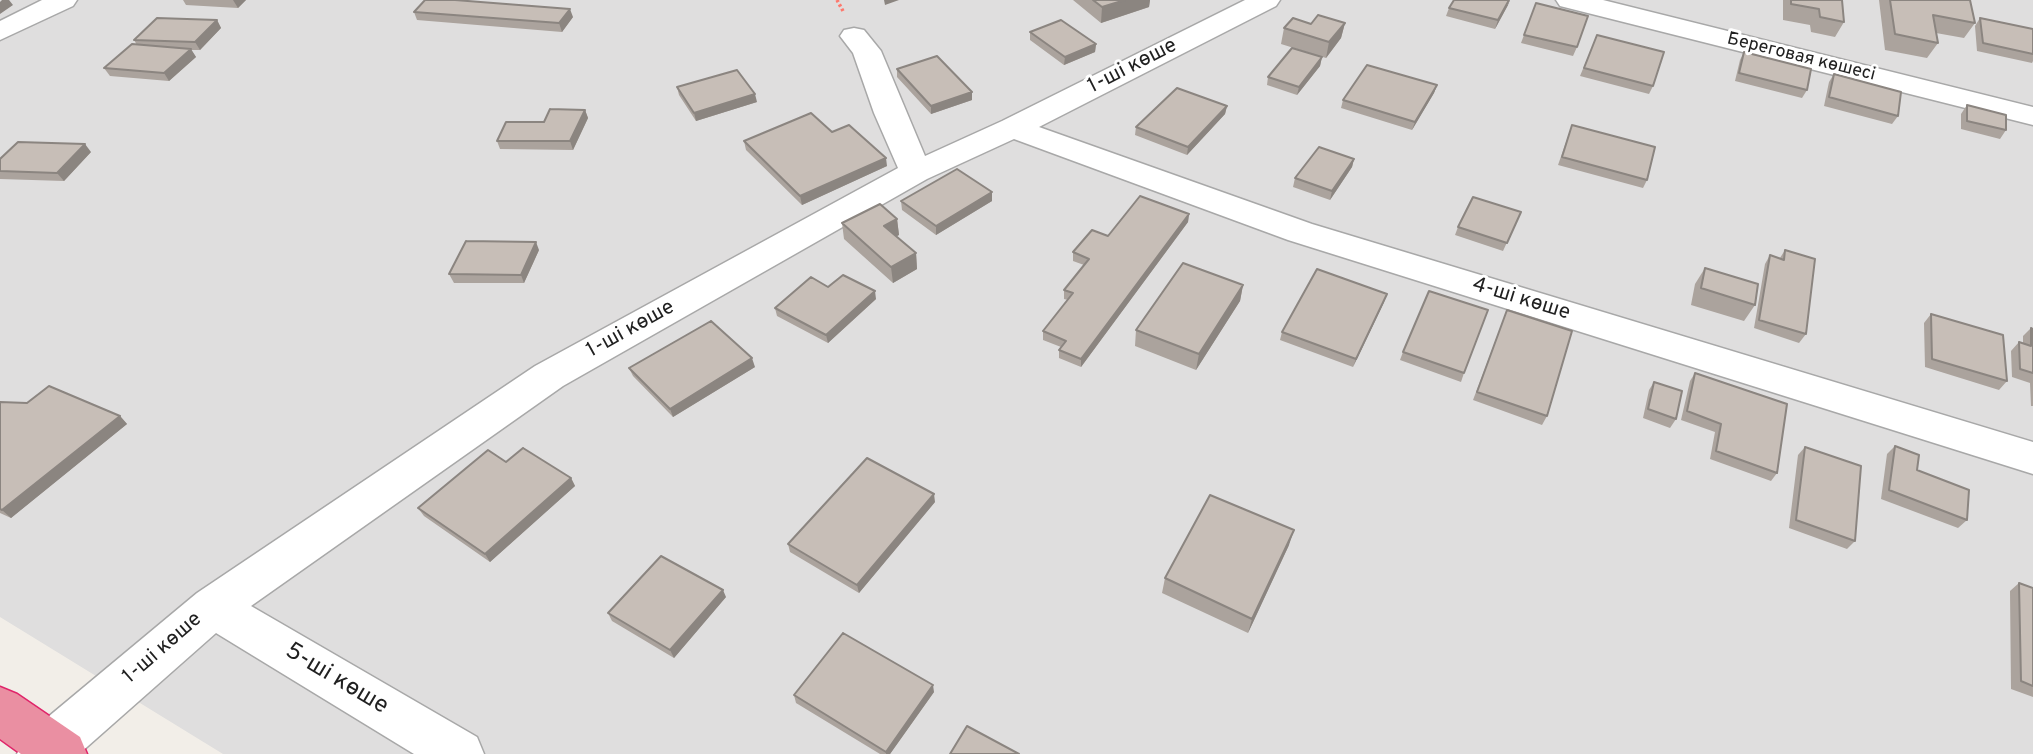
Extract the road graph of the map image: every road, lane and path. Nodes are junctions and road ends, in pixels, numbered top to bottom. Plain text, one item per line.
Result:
1 (63, 0) edge
2 (1266, 0) edge
3 (1570, 0) edge
4 (0, 32) edge
5 (854, 36) dead end
6 (2033, 116) edge
7 (1013, 128) junction
8 (916, 172) junction
9 (2033, 458) edge
10 (213, 607) junction
11 (0, 709) edge
12 (51, 752) edge
13 (459, 754) edge

1 - 4 street
2 - 7 street, 1-ші көше
3 - 6 street, Береговая көшесі
5 - 8 street
7 - 8 street, 1-ші көше
7 - 9 street, 4-шi көше
8 - 10 street, 1-ші көше
10 - 12 street, 1-ші көше
10 - 13 street, 5-шi көше
11 - 12 highway

